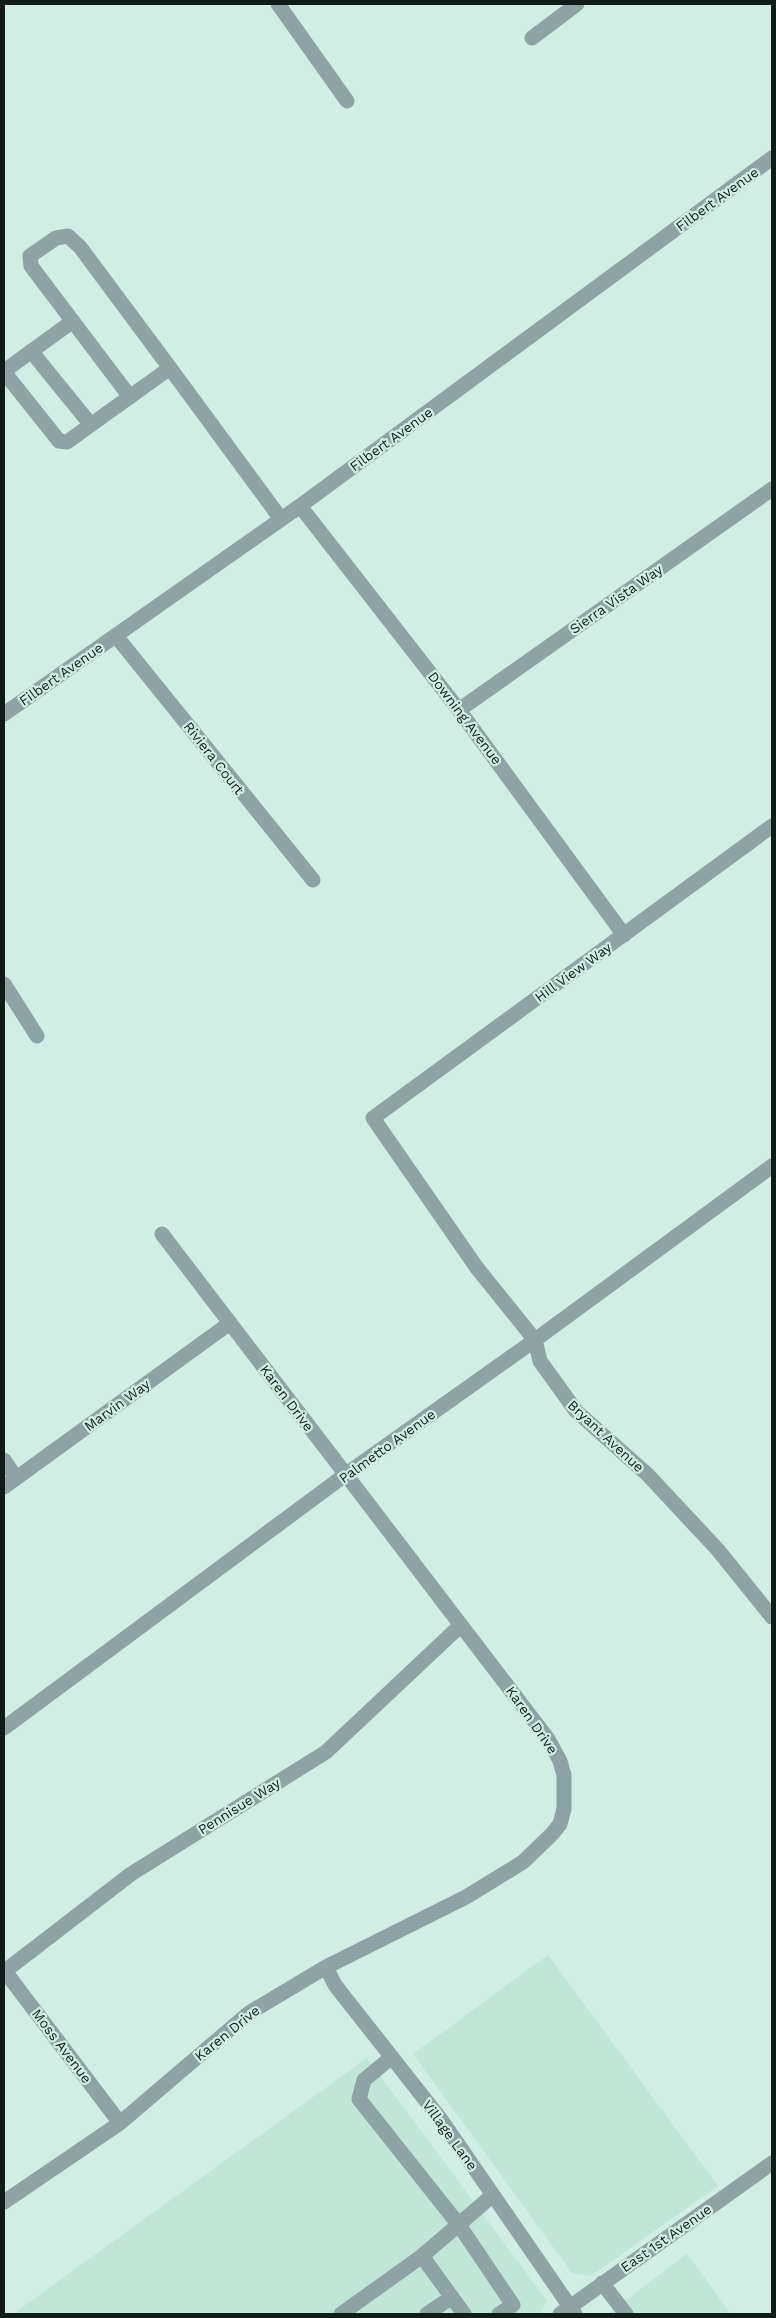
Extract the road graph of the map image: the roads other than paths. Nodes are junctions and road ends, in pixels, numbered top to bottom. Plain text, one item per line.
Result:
1 (278, 4) edge
2 (577, 4) edge
3 (532, 38) dead end
4 (347, 101) dead end
5 (772, 158) edge
6 (73, 321) junction
7 (31, 351) junction
8 (170, 368) junction
9 (130, 397) junction
10 (91, 425) junction
11 (772, 489) edge
12 (300, 506) junction
13 (281, 519) junction
14 (116, 636) junction
15 (459, 710) junction
16 (4, 714) edge
17 (772, 826) edge
18 (313, 880) dead end
19 (624, 935) junction
20 (4, 984) edge
21 (37, 1036) dead end
22 (373, 1118) joint
23 (772, 1166) edge
24 (162, 1234) dead end
25 (230, 1323) junction
26 (535, 1340) junction
27 (4, 1460) edge
28 (345, 1475) junction
29 (10, 1482) edge
30 (772, 1618) edge
31 (461, 1625) junction
32 (4, 1728) edge
33 (326, 1967) junction
34 (4, 1970) edge
35 (392, 2057) junction
36 (120, 2123) junction
37 (770, 2168) edge
38 (493, 2195) junction
39 (4, 2202) edge
40 (459, 2225) junction
41 (422, 2256) junction
42 (602, 2283) junction
43 (452, 2297) junction
44 (568, 2311) edge
45 (341, 2314) edge
46 (427, 2314) edge
47 (464, 2314) edge
48 (499, 2314) edge
49 (626, 2314) edge

1 - 4 street
2 - 3 street
5 - 12 street, Filbert Avenue
6 - 7 street
6 - 8 street
6 - 9 street
7 - 10 street
7 - 10 street
8 - 9 street
8 - 13 street
9 - 10 street
11 - 15 street, Sierra Vista Way
12 - 13 street, Filbert Avenue
12 - 15 street, Downing Avenue
13 - 14 street, Filbert Avenue
14 - 16 street, Filbert Avenue
14 - 18 street, Riviera Court
15 - 19 street, Downing Avenue
17 - 19 street, Hill View Way
19 - 22 street, Hill View Way
20 - 21 street
22 - 26 street, Bryant Avenue
23 - 26 street, Palmetto Avenue
24 - 25 street, Karen Drive
25 - 28 street, Karen Drive
25 - 29 street, Marvin Way
26 - 28 street, Palmetto Avenue
26 - 30 street, Bryant Avenue
27 - 29 street
28 - 31 street, Karen Drive
28 - 32 street, Palmetto Avenue
31 - 33 street, Karen Drive
31 - 34 street, Pennisue Way
33 - 35 street, Village Lane
33 - 36 street, Karen Drive
34 - 36 street, Moss Avenue
35 - 38 street, Village Lane
35 - 40 street
36 - 39 street, Karen Drive
37 - 42 street, East 1st Avenue
38 - 40 street
38 - 44 street, Village Lane
40 - 41 street
40 - 48 street
41 - 43 street
41 - 45 street
42 - 44 street, East 1st Avenue
42 - 49 street
43 - 46 street
43 - 47 street

